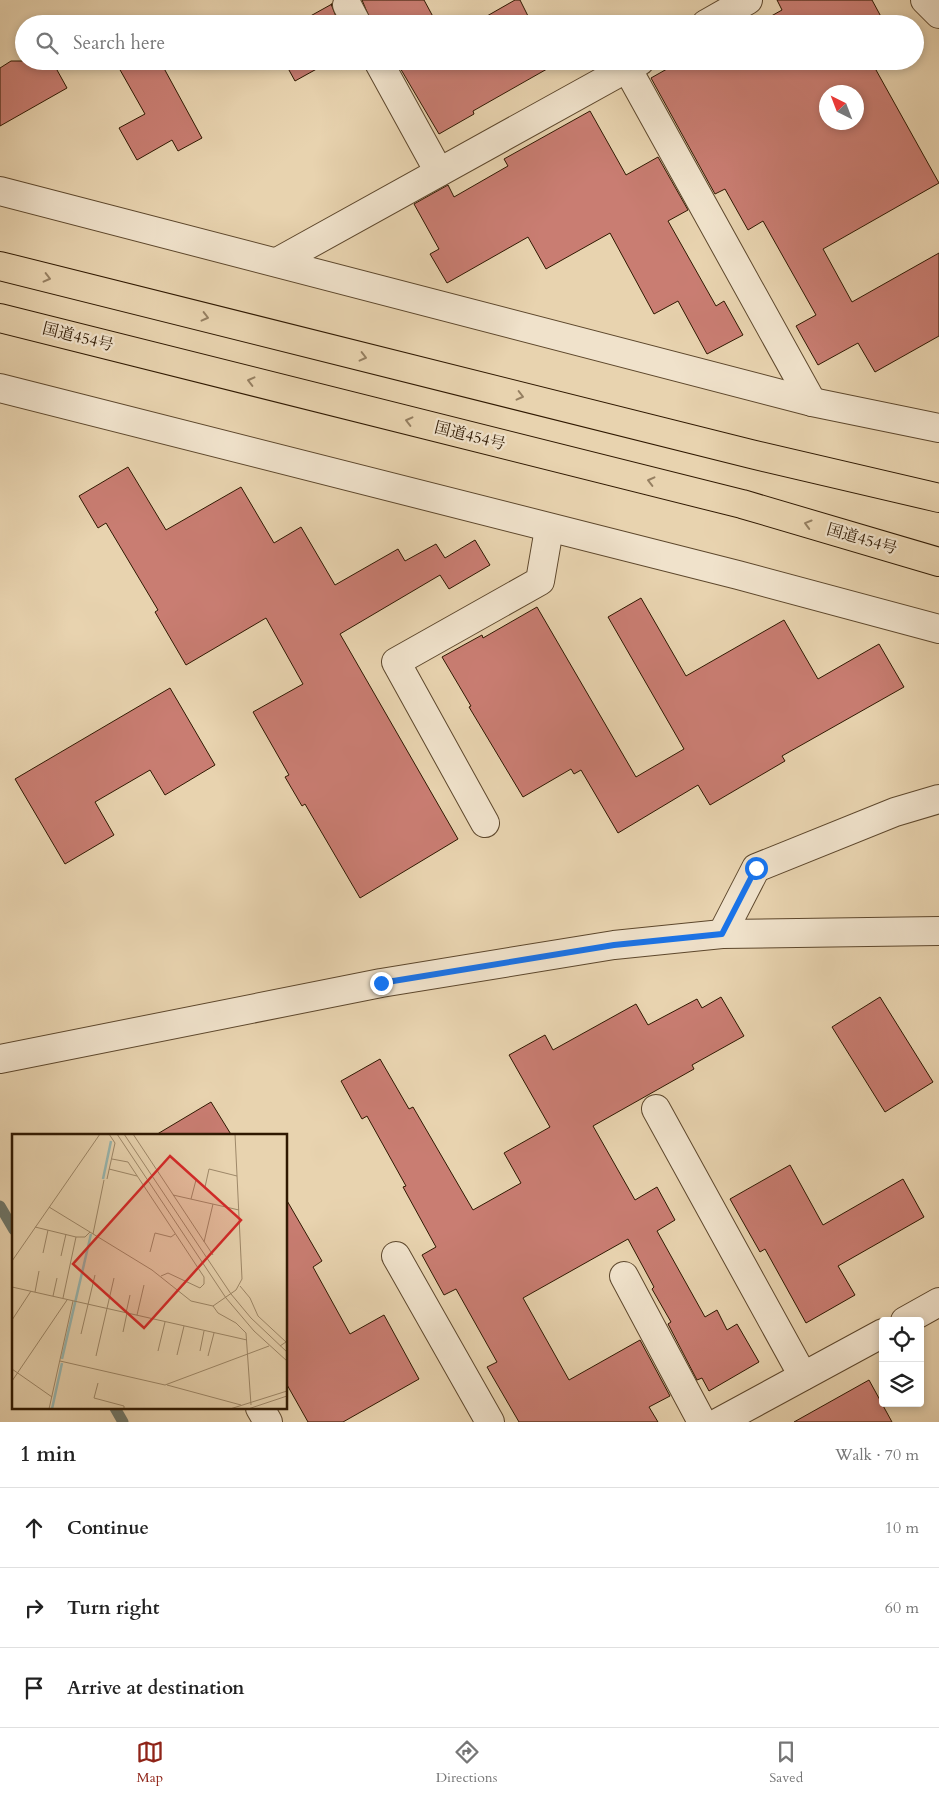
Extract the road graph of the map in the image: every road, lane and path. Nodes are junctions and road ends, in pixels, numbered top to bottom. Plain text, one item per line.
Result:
1 (748, 0) edge
2 (925, 0) edge
3 (939, 14) edge
4 (722, 15) edge
5 (383, 70) edge
6 (625, 70) edge
7 (637, 70) edge
8 (439, 172) junction
9 (0, 191) edge
10 (277, 262) junction
11 (0, 266) edge
12 (6, 319) edge
13 (0, 388) edge
14 (812, 402) junction
15 (939, 428) edge
16 (939, 498) edge
17 (549, 529) junction
18 (939, 562) edge
19 (939, 629) edge
20 (939, 799) edge
21 (485, 823) dead end
22 (939, 931) edge
23 (722, 934) junction
24 (0, 1058) edge
25 (656, 1109) dead end
26 (396, 1256) dead end
27 (624, 1276) dead end
28 (939, 1302) edge
29 (912, 1317) edge
30 (879, 1335) edge
31 (803, 1376) junction
32 (261, 1410) edge
33 (268, 1422) edge
34 (490, 1422) edge
35 (716, 1422) edge

1 - 4 street
2 - 3 street
5 - 8 street
6 - 8 street
7 - 14 street
8 - 10 street
9 - 10 street
10 - 14 street
11 -> 16 highway
18 -> 12 highway, 国道454号
13 - 17 street
14 - 15 street
17 - 19 street
17 - 21 street
20 - 23 street
22 - 23 street
23 - 24 street
25 - 31 street
26 - 34 street
27 - 35 street
28 - 29 street
30 - 31 street
31 - 35 street
32 - 33 street

